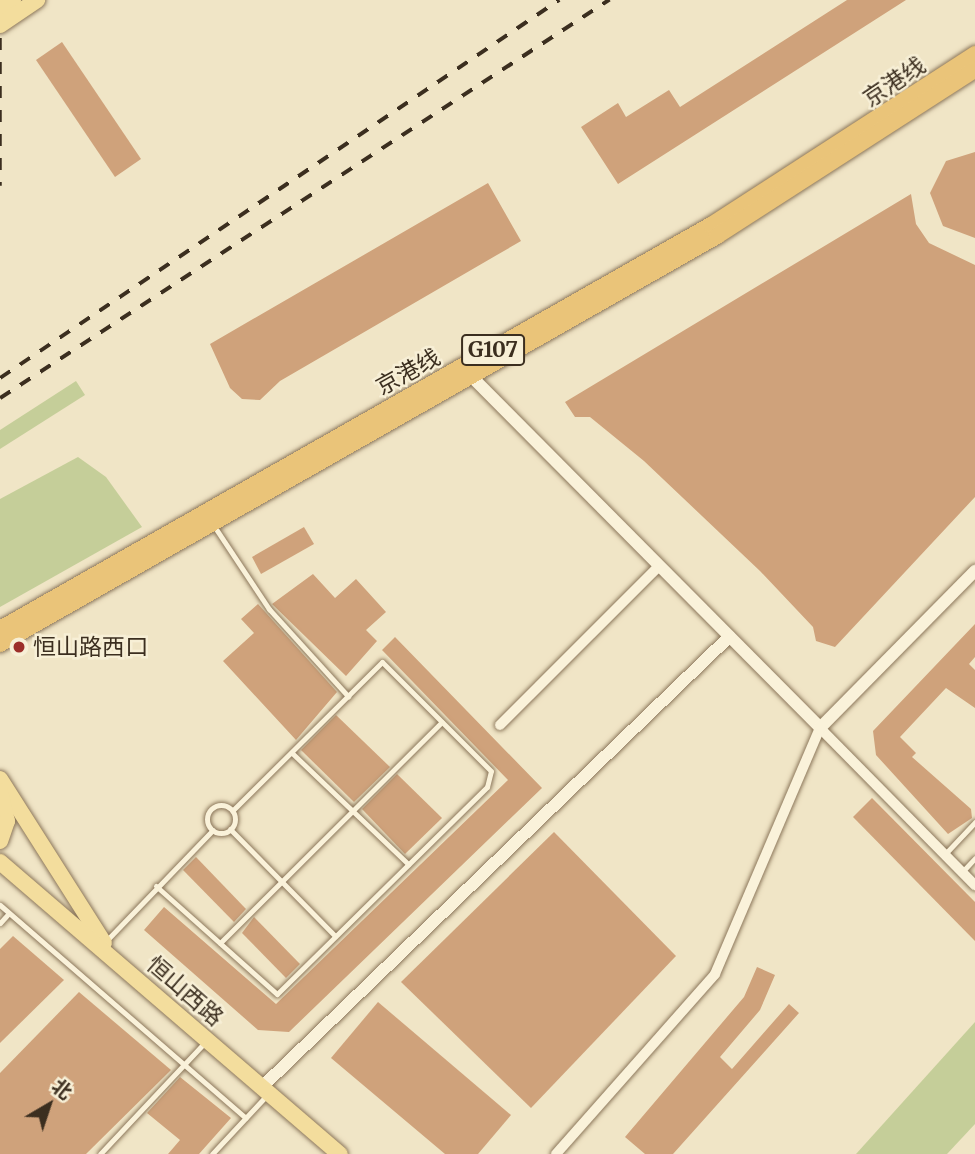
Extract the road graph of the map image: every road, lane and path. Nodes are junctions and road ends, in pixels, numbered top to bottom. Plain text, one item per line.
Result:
1 (13, 0) edge
2 (37, 0) edge
3 (0, 9) edge
4 (0, 25) edge
5 (975, 54) edge
6 (975, 70) edge
7 (472, 377) junction
8 (212, 524) junction
9 (659, 566) junction
10 (975, 571) edge
11 (0, 629) edge
12 (729, 637) junction
13 (0, 644) edge
14 (348, 696) junction
15 (442, 722) junction
16 (500, 725) dead end
17 (820, 728) junction
18 (292, 752) junction
19 (0, 779) edge
20 (0, 791) edge
21 (232, 811) junction
22 (353, 811) junction
23 (975, 822) edge
24 (213, 830) junction
25 (230, 830) junction
26 (0, 841) edge
27 (945, 855) junction
28 (975, 858) edge
29 (0, 862) edge
30 (408, 864) junction
31 (962, 872) junction
32 (281, 882) junction
33 (975, 885) edge
34 (156, 886) junction
35 (0, 905) edge
36 (9, 913) junction
37 (0, 923) edge
38 (335, 936) junction
39 (104, 943) junction
40 (220, 943) junction
41 (126, 971) junction
42 (207, 1040) junction
43 (184, 1065) junction
44 (265, 1090) junction
45 (246, 1118) junction
46 (100, 1154) edge
47 (212, 1154) edge
48 (340, 1154) edge
49 (556, 1154) edge

1 - 3 main road
2 - 4 main road
5 - 11 highway, 京港线 / G107
6 - 7 highway, 京港线 / G107
7 - 8 highway, 京港线 / G107
7 - 9 street
8 - 13 highway, 京港线 / G107
8 - 14 lane
9 - 12 street
9 - 16 street
10 - 17 street
12 - 17 street
12 - 44 street
14 - 15 lane
14 - 18 lane
15 - 22 lane
15 - 30 lane
17 - 27 street
17 - 49 street
18 - 21 lane
18 - 22 lane
19 - 39 main road
20 - 26 main road
21 - 24 lane
21 - 25 lane
22 - 30 lane
22 - 32 lane
23 - 27 lane
24 - 25 lane
24 - 34 lane
25 - 32 lane
27 - 31 street
28 - 31 lane
29 - 41 main road, 恒山西路
30 - 38 lane
31 - 33 street
32 - 38 lane
32 - 40 lane
34 - 39 lane
34 - 40 lane
35 - 36 lane
36 - 37 lane
36 - 43 lane
38 - 40 lane
39 - 41 main road
41 - 42 main road, 恒山西路
42 - 43 lane
42 - 44 main road, 恒山西路
43 - 45 lane
43 - 46 lane
44 - 45 lane
44 - 48 main road, 恒山西路
45 - 47 lane

